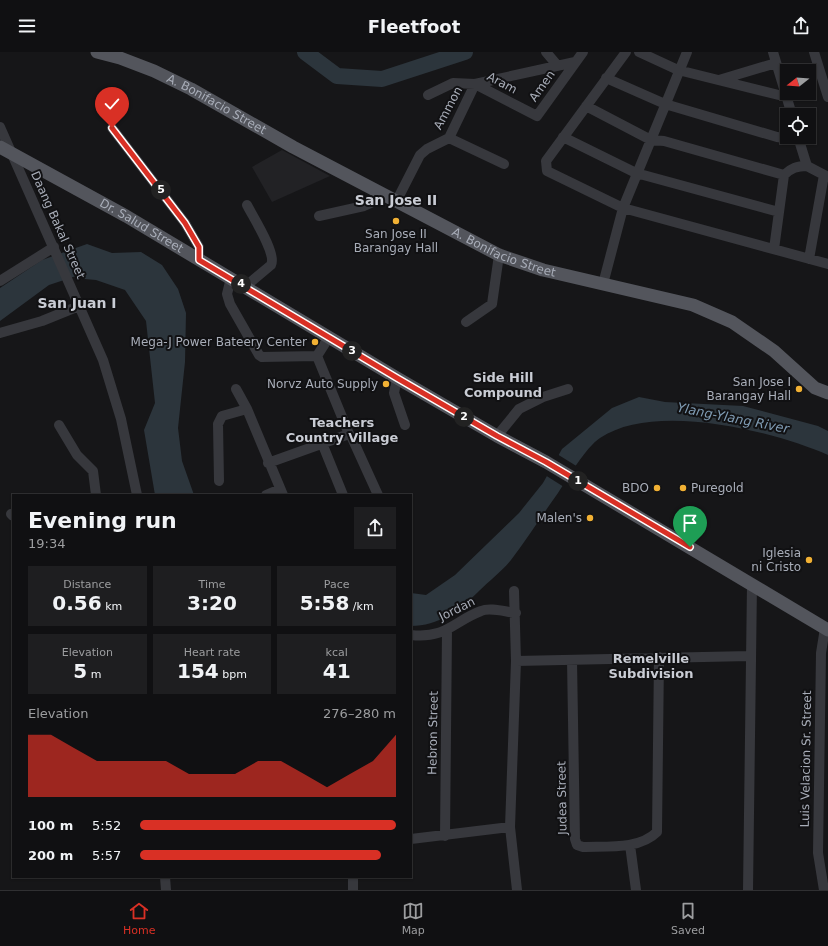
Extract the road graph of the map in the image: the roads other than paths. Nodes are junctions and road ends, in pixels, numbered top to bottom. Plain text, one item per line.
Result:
1 (97, 52) edge
2 (546, 52) edge
3 (584, 52) edge
4 (626, 52) edge
5 (639, 52) edge
6 (686, 52) edge
7 (773, 52) edge
8 (814, 52) edge
9 (125, 55) edge
10 (575, 62) junction
11 (776, 63) junction
12 (557, 65) junction
13 (678, 70) junction
14 (780, 75) edge
15 (606, 78) junction
16 (718, 80) junction
17 (475, 84) junction
18 (428, 95) dead end
19 (780, 95) edge
20 (828, 96) edge
21 (665, 104) junction
22 (586, 106) junction
23 (537, 116) joint
24 (0, 127) edge
25 (112, 128) dead end
26 (563, 137) junction
27 (780, 137) edge
28 (449, 138) junction
29 (651, 140) junction
30 (800, 144) edge
31 (6, 150) edge
32 (504, 164) dead end
33 (807, 166) junction
34 (636, 173) junction
35 (784, 175) junction
36 (826, 176) edge
37 (378, 193) junction
38 (396, 202) junction
39 (247, 205) dead end
40 (623, 208) junction
41 (779, 212) junction
42 (319, 216) dead end
43 (54, 249) junction
44 (774, 249) junction
45 (498, 255) junction
46 (808, 259) junction
47 (199, 260) junction
48 (828, 264) edge
49 (231, 278) junction
50 (0, 281) edge
51 (603, 284) junction
52 (246, 286) junction
53 (79, 306) junction
54 (466, 322) dead end
55 (0, 333) edge
56 (329, 337) junction
57 (317, 356) junction
58 (397, 378) junction
59 (236, 389) dead end
60 (568, 389) dead end
61 (828, 393) edge
62 (247, 409) junction
63 (60, 425) dead end
64 (405, 425) dead end
65 (349, 434) junction
66 (497, 436) junction
67 (322, 443) junction
68 (268, 463) junction
69 (219, 481) dead end
70 (282, 492) edge
71 (96, 494) edge
72 (137, 494) edge
73 (271, 494) edge
74 (343, 494) edge
75 (378, 494) edge
76 (752, 584) junction
77 (514, 591) dead end
78 (516, 613) junction
79 (826, 629) edge
80 (447, 630) junction
81 (412, 635) edge
82 (750, 656) junction
83 (659, 658) junction
84 (572, 660) junction
85 (516, 661) junction
86 (510, 827) junction
87 (445, 836) junction
88 (412, 839) edge
89 (630, 845) junction
90 (165, 878) edge
91 (353, 878) edge
92 (166, 890) edge
93 (353, 890) edge
94 (517, 890) edge
95 (636, 890) edge
96 (748, 890) edge
97 (824, 890) edge

1 - 9 main road, A. Bonifacio Street
2 - 12 street
3 - 10 street, Amen
4 - 15 street
5 - 13 street
6 - 13 street
7 - 11 street
8 - 20 street
9 - 37 main road, A. Bonifacio Street
10 - 12 street, Ammon
10 - 23 street, Amen
11 - 14 street
11 - 16 street
12 - 17 street, Ammon
13 - 16 street
13 - 21 street
15 - 21 street
15 - 22 street
16 - 19 street
17 - 18 street
17 - 23 street, Aram
17 - 28 street, Ammon
21 - 27 street
21 - 29 street
22 - 26 street
22 - 29 street
24 - 31 street, Daang Bakal Street
25 - 47 street
26 - 34 street
26 - 40 street
28 - 32 street
28 - 38 street, Ammon
29 - 34 street
29 - 35 street
30 - 33 street
31 - 43 street, Daang Bakal Street
31 - 47 main road, Dr. Salud Street
33 - 35 street
33 - 36 street
34 - 40 street
34 - 41 street
35 - 41 street
36 - 46 street
37 - 38 main road, A. Bonifacio Street
37 - 42 street
38 - 45 main road, A. Bonifacio Street
39 - 52 street
40 - 44 street
40 - 51 street
41 - 44 street
43 - 50 street
43 - 53 street, Daang Bakal Street
44 - 46 street
45 - 51 main road, A. Bonifacio Street
45 - 54 street
46 - 48 street
47 - 49 main road, Dr. Salud Street
49 - 52 main road, Dr. Salud Street
49 - 57 street
51 - 61 main road, A. Bonifacio Street
52 - 56 main road, Dr. Salud Street
53 - 55 street
53 - 72 street, Daang Bakal Street
56 - 57 street
56 - 58 main road, Dr. Salud Street
57 - 65 street
58 - 64 street
58 - 66 main road, Dr. Salud Street
59 - 62 street
60 - 66 street
62 - 68 street
62 - 69 street
63 - 71 street
65 - 67 street
65 - 75 street
66 - 76 main road, Dr. Salud Street
67 - 68 street
67 - 74 street
68 - 70 street
70 - 73 street
76 - 79 main road, Dr. Salud Street
76 - 82 street
77 - 78 street
78 - 80 street, Jordan
78 - 85 street
79 - 97 street, Luis Velacion Sr. Street
80 - 81 street, Jordan
80 - 87 street, Hebron Street
82 - 83 street
82 - 96 street
83 - 84 street
83 - 89 street, Judea Street
84 - 85 street
84 - 89 street, Judea Street
85 - 86 street
86 - 87 street
86 - 94 street
87 - 88 street
89 - 95 street
90 - 92 street
91 - 93 street

